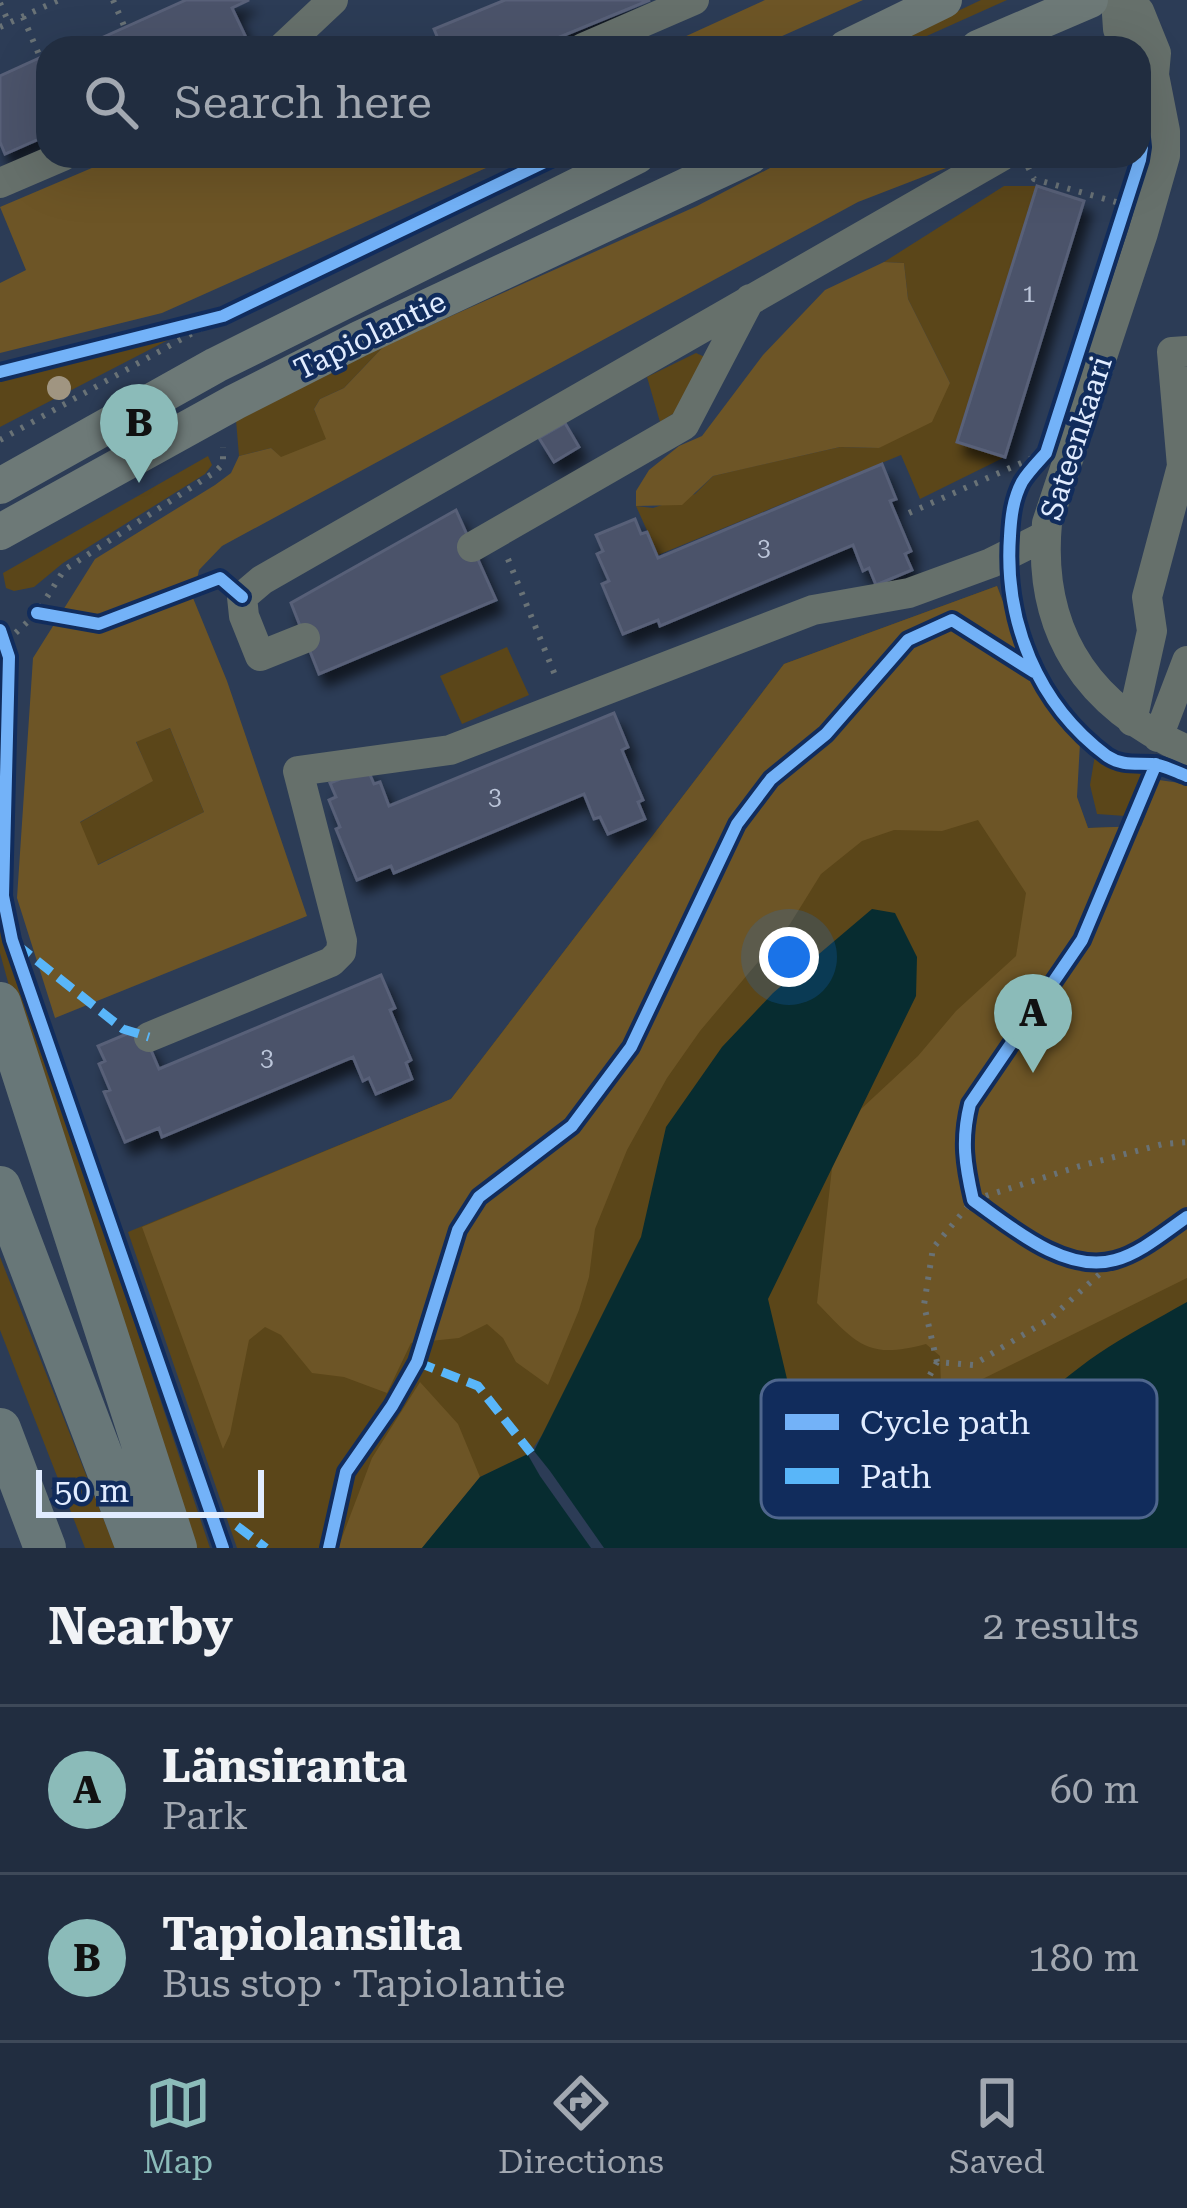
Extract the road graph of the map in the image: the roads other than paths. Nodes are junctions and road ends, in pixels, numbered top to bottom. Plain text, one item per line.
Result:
1 (333, 0) edge
2 (694, 0) edge
3 (944, 0) edge
4 (1090, 0) edge
5 (1116, 0) edge
6 (1128, 0) edge
7 (295, 36) edge
8 (611, 36) edge
9 (870, 36) edge
10 (1006, 36) edge
11 (1121, 36) edge
12 (1149, 36) edge
13 (1151, 117) edge
14 (36, 168) edge
15 (613, 168) edge
16 (724, 168) edge
17 (981, 168) edge
18 (0, 183) edge
19 (1160, 183) edge
20 (750, 299) junction
21 (1187, 351) edge
22 (0, 485) edge
23 (0, 532) edge
24 (1046, 536) junction
25 (485, 540) road end
26 (305, 638) dead end
27 (1187, 661) edge
28 (1145, 729) junction
29 (1187, 750) edge
30 (0, 1003) edge
31 (149, 1036) dead end
32 (0, 1187) edge
33 (0, 1429) edge
34 (45, 1548) edge
35 (137, 1548) edge
36 (176, 1548) edge

1 - 7 street
2 - 8 street
3 - 9 main road
4 - 10 main road
5 - 11 street
6 - 12 street, Sateenkaari
13 - 19 street, Sateenkaari
14 - 18 street
15 - 22 main road, Tapiolantie
16 - 23 main road, Tapiolantie
17 - 20 street
19 - 24 street, Sateenkaari
20 - 25 street
20 - 26 street
21 - 28 street
24 - 28 street, Sateenkaari
24 - 31 street
27 - 28 street
28 - 29 street, Sateenkaari
30 - 36 highway
32 - 35 highway
33 - 34 highway

